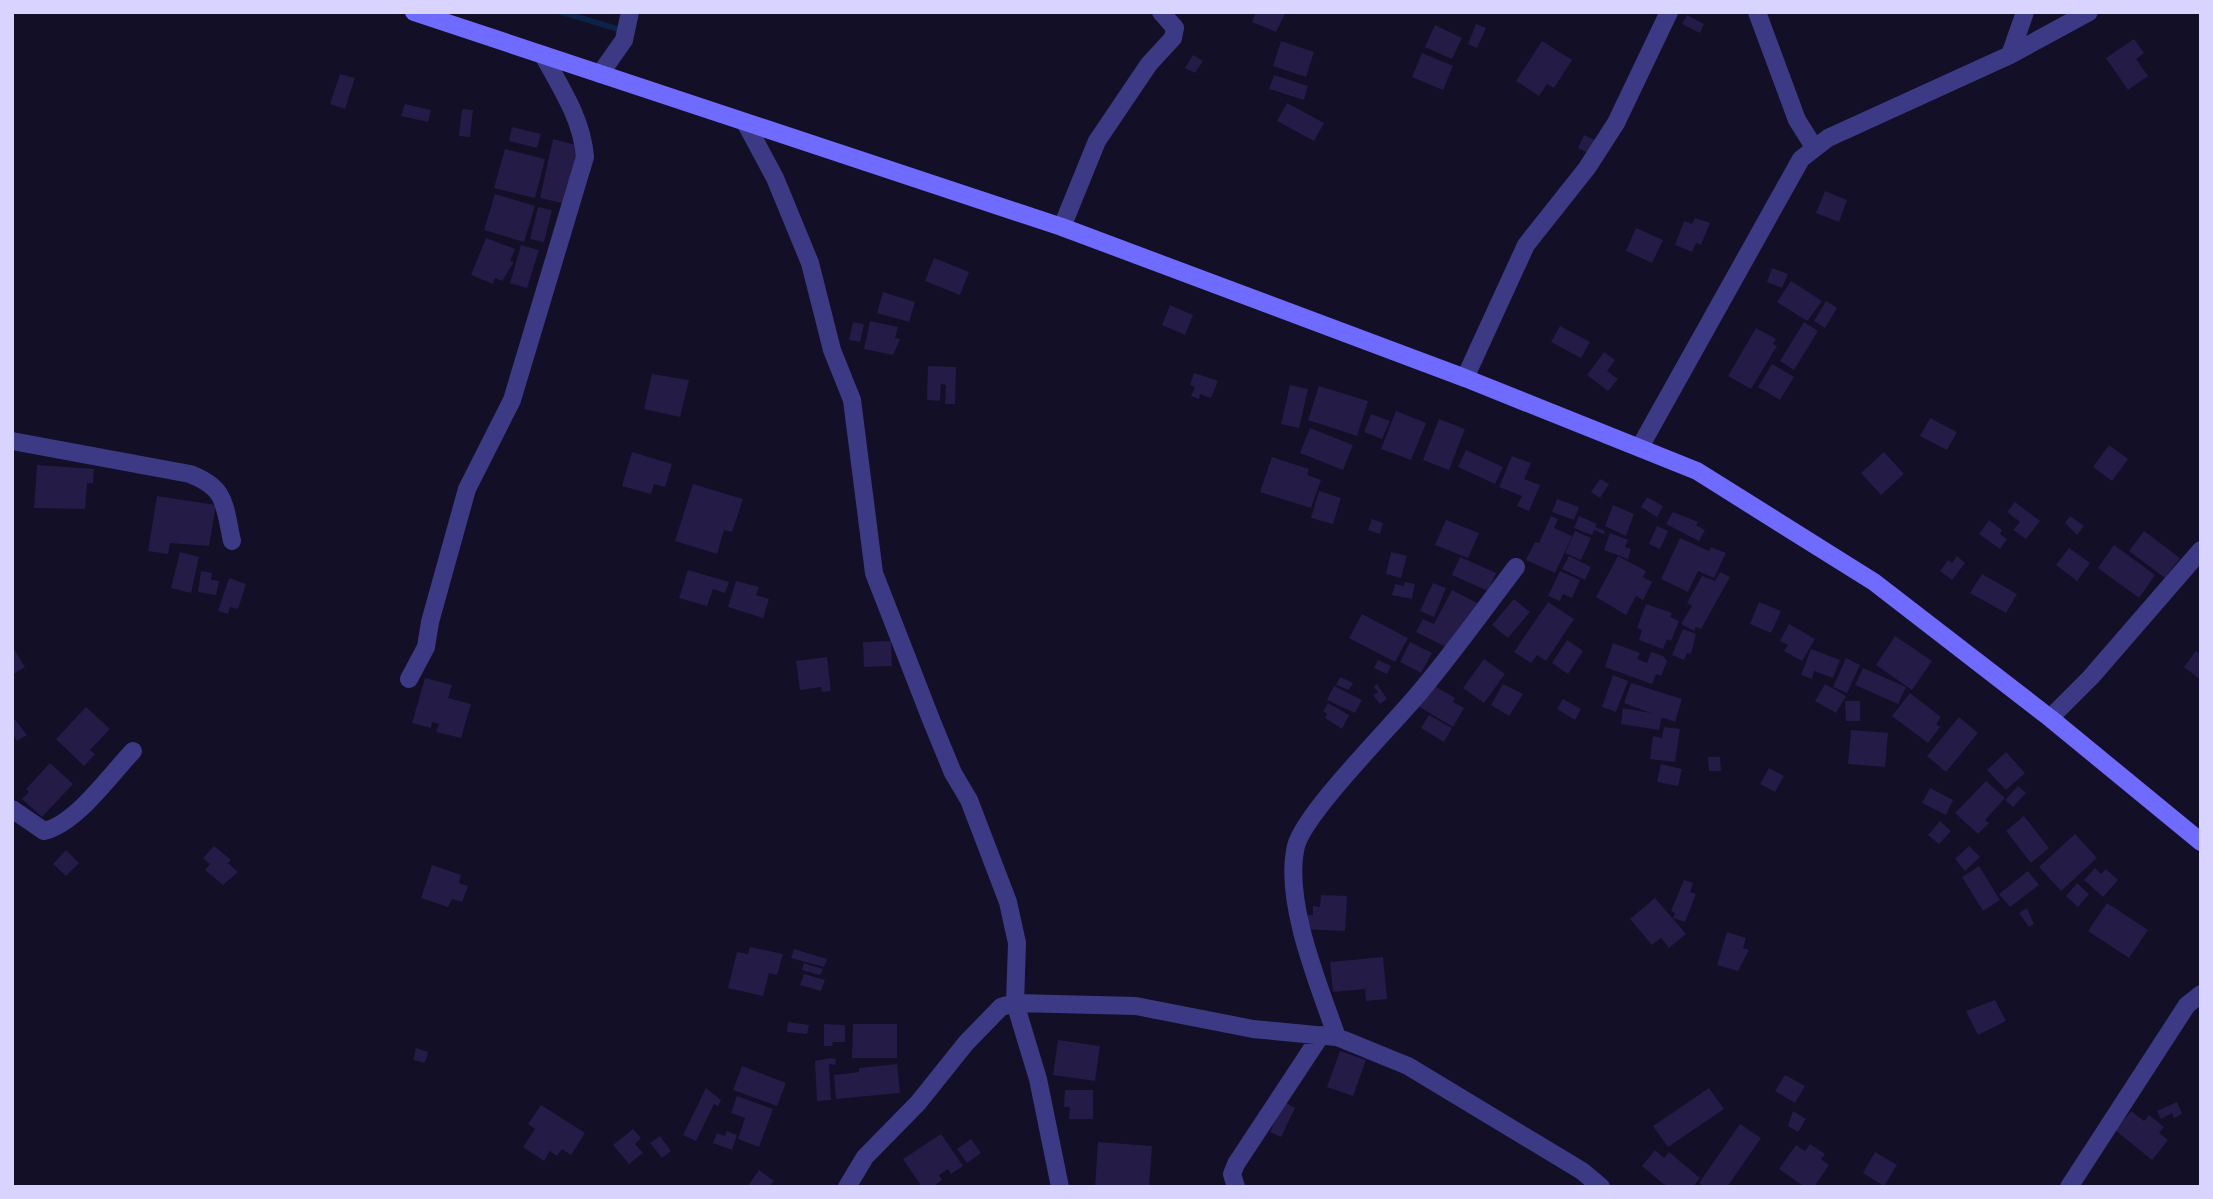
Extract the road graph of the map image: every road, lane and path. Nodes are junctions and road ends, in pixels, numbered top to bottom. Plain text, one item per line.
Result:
1 (414, 12) edge
2 (630, 12) edge
3 (1161, 12) edge
4 (1669, 12) edge
5 (1757, 12) edge
6 (2025, 12) edge
7 (2089, 12) edge
8 (543, 55) junction
9 (2010, 55) junction
10 (600, 74) junction
11 (746, 124) junction
12 (1814, 147) junction
13 (1062, 227) junction
14 (1465, 378) junction
15 (12, 441) edge
16 (1640, 447) junction
17 (232, 541) dead end
18 (2201, 550) edge
19 (1516, 567) dead end
20 (409, 679) dead end
21 (2050, 718) junction
22 (133, 751) dead end
23 (12, 809) edge
24 (2201, 842) edge
25 (2201, 994) edge
26 (1016, 1003) junction
27 (1329, 1036) junction
28 (846, 1187) edge
29 (1060, 1187) edge
30 (1236, 1187) edge
31 (1601, 1187) edge
32 (2069, 1187) edge

1 - 8 main road
2 - 10 street
3 - 13 street
4 - 14 street
5 - 12 street
6 - 9 street
7 - 9 street
8 - 10 main road
8 - 20 street
9 - 12 street
10 - 11 main road
11 - 13 main road
11 - 26 street
12 - 16 street
13 - 14 main road
14 - 16 main road
15 - 17 street
16 - 21 main road
18 - 21 street
19 - 27 street
21 - 24 main road
22 - 23 street
25 - 32 street
26 - 27 street
26 - 28 street
26 - 29 street
27 - 30 street
27 - 31 street

